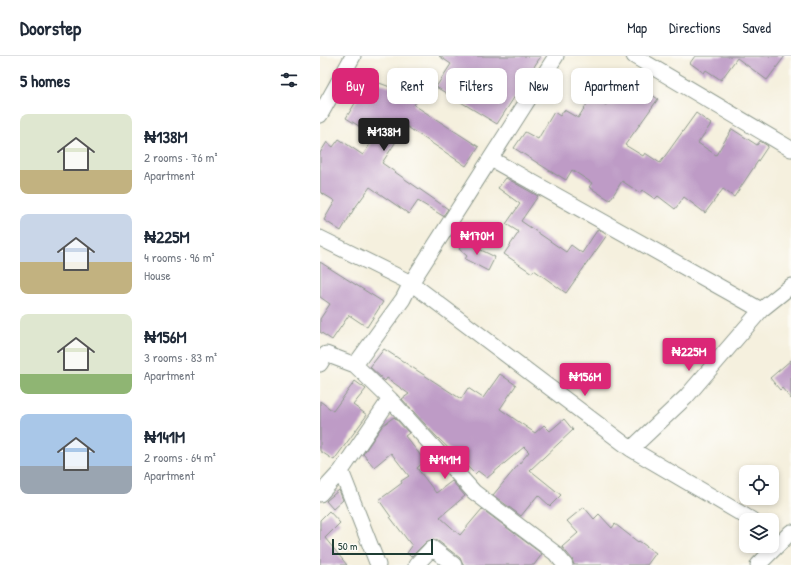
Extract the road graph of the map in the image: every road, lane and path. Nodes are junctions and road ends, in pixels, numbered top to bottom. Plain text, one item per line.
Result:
1 (353, 56) edge
2 (556, 56) edge
3 (634, 56) edge
4 (320, 114) edge
5 (791, 149) edge
6 (491, 159) junction
7 (320, 238) edge
8 (411, 283) junction
9 (791, 286) edge
10 (761, 310) junction
11 (322, 356) edge
12 (355, 365) junction
13 (390, 399) junction
14 (632, 449) junction
15 (341, 471) junction
16 (320, 494) edge
17 (740, 513) edge
18 (784, 536) edge
19 (378, 565) edge
20 (416, 565) edge
21 (454, 565) edge
22 (564, 565) edge
23 (758, 565) edge

1 - 4 street
2 - 6 street
3 - 5 street
6 - 8 street
6 - 10 street
7 - 8 street
8 - 12 street
8 - 14 street
9 - 10 street
10 - 14 street
11 - 12 street
12 - 13 street
13 - 15 street
13 - 22 street
14 - 17 street
15 - 16 street
15 - 19 street
18 - 23 street
20 - 21 street

